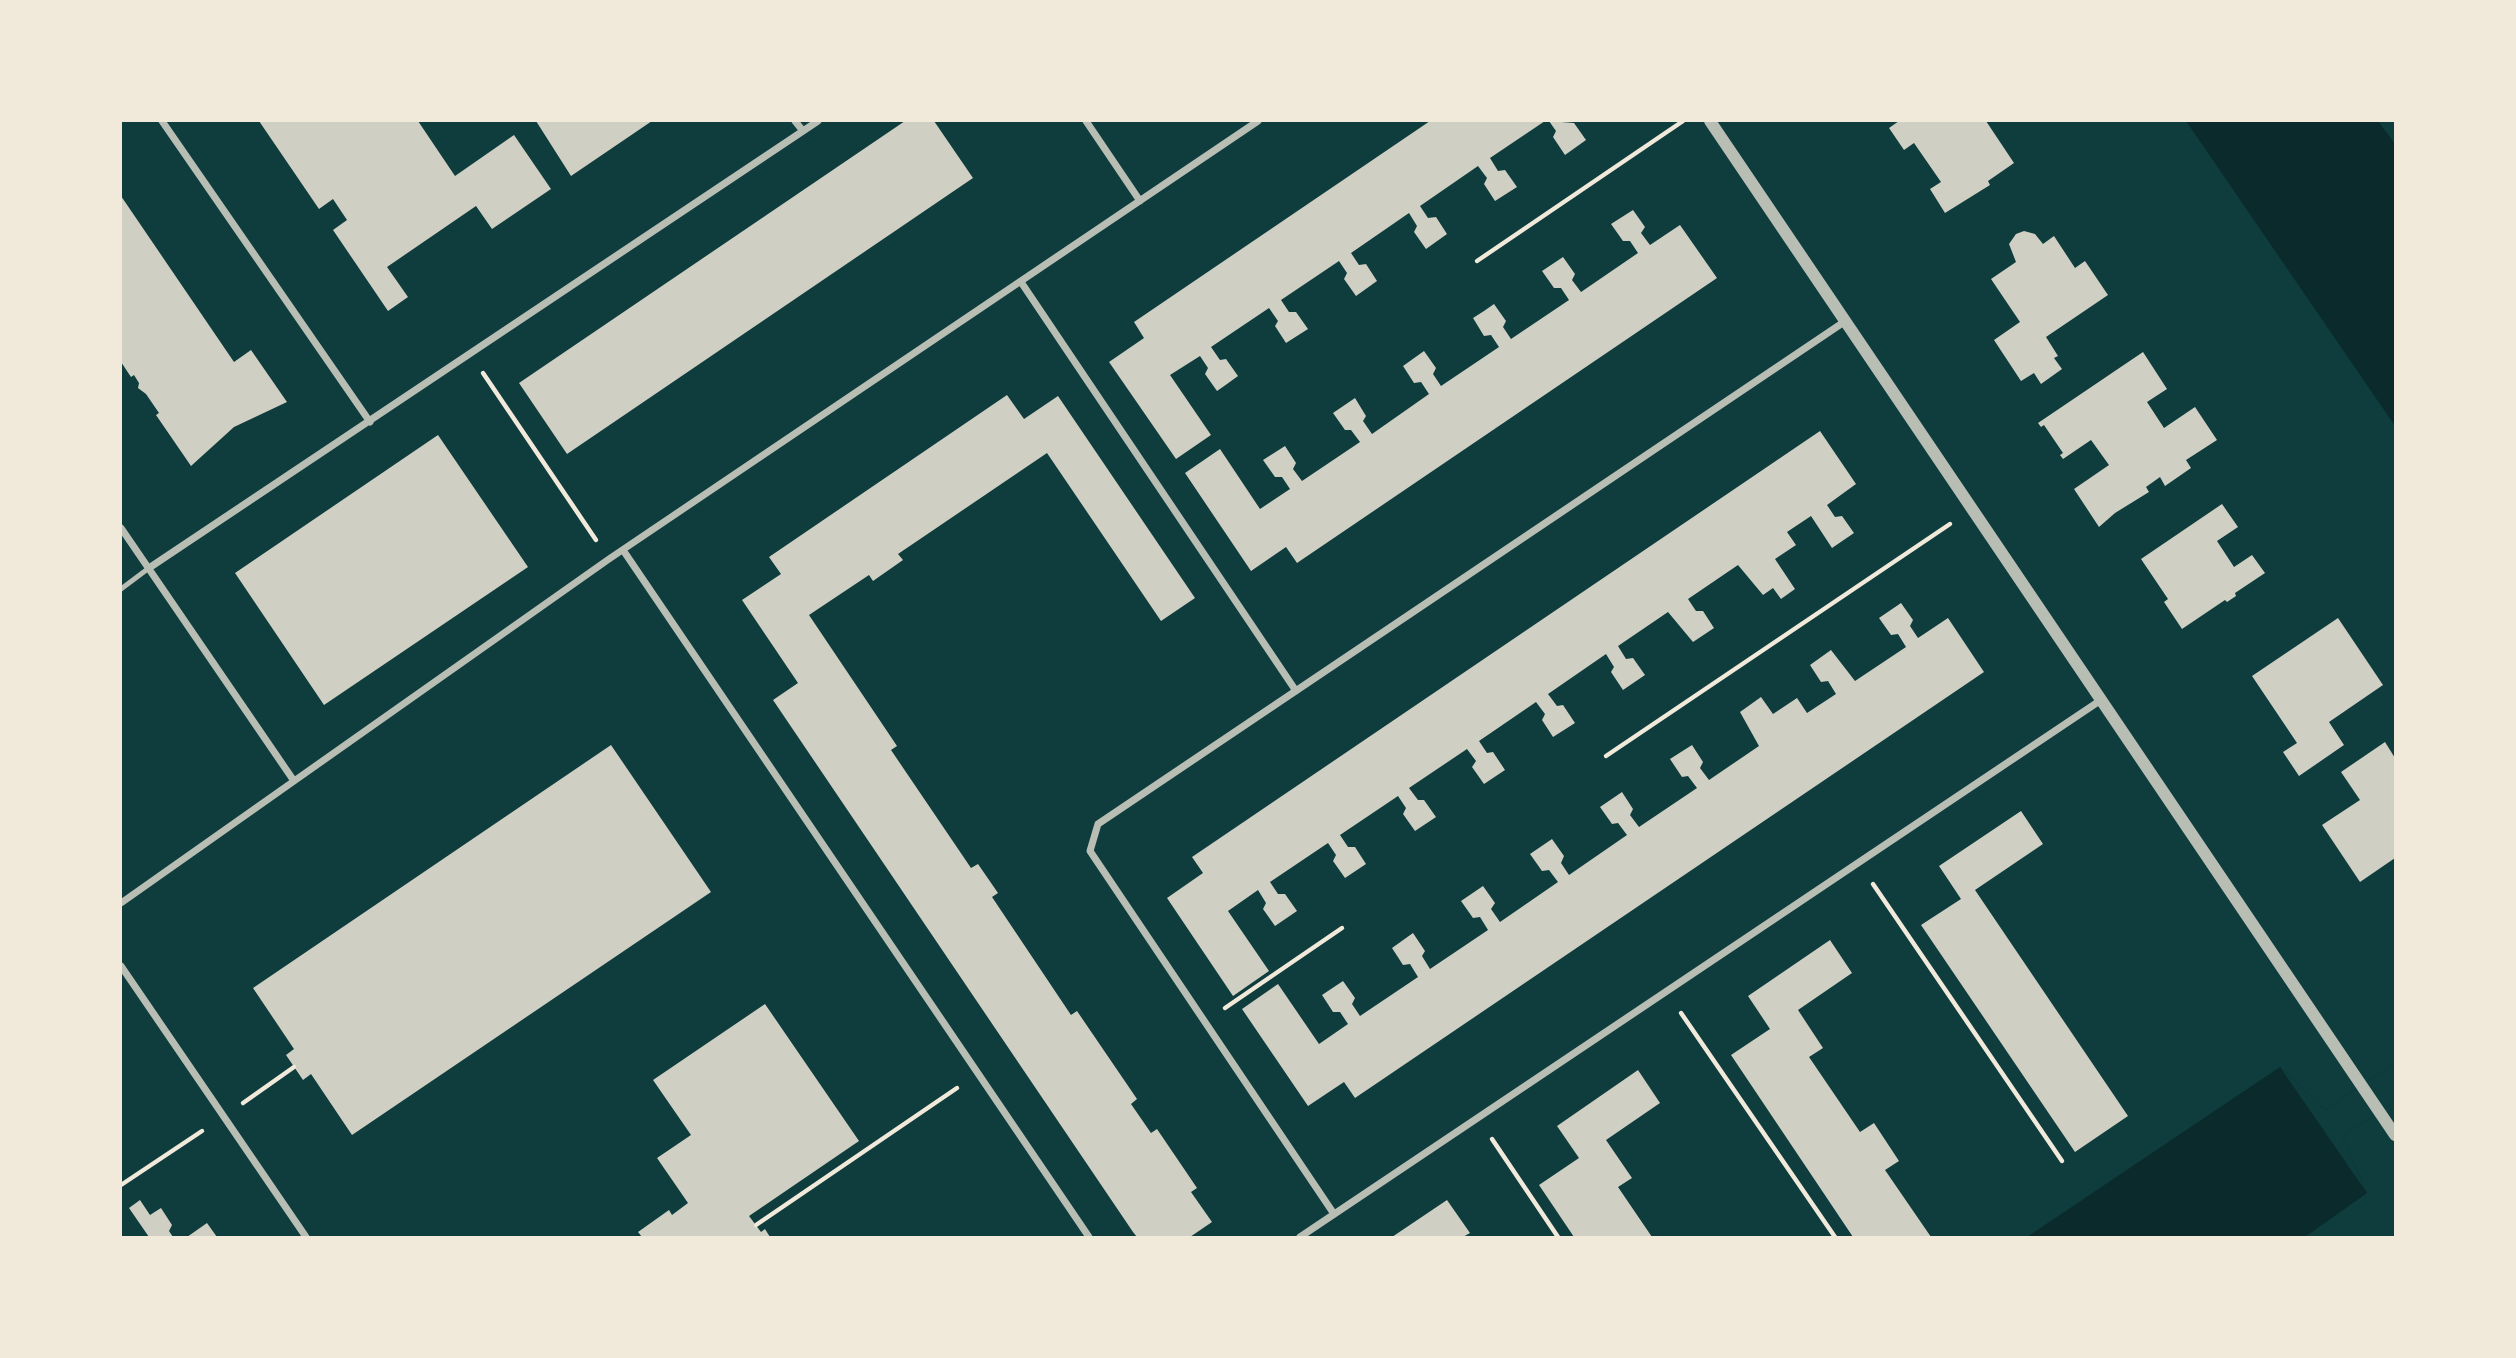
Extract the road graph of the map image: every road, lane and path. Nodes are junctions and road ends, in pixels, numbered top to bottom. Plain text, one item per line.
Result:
1 (162, 121) edge
2 (795, 121) edge
3 (818, 121) edge
4 (1086, 121) edge
5 (1258, 121) edge
6 (1684, 121) edge
7 (1710, 121) edge
8 (803, 131) junction
9 (1140, 201) junction
10 (1477, 261) dead end
11 (1021, 282) junction
12 (1844, 323) junction
13 (470, 355) junction
14 (370, 422) junction
15 (1972, 509) junction
16 (121, 528) edge
17 (623, 550) junction
18 (609, 559) junction
19 (149, 568) junction
20 (121, 589) edge
21 (1296, 691) junction
22 (2101, 700) junction
23 (1606, 756) dead end
24 (294, 781) junction
25 (1858, 863) junction
26 (121, 904) edge
27 (1342, 928) dead end
28 (121, 965) edge
29 (1666, 992) junction
30 (1204, 1022) junction
31 (294, 1068) dead end
32 (978, 1073) junction
33 (224, 1116) junction
34 (1478, 1118) junction
35 (2395, 1135) edge
36 (2062, 1161) dead end
37 (121, 1185) edge
38 (1334, 1214) junction
39 (756, 1225) dead end
40 (306, 1237) edge
41 (1089, 1237) edge
42 (1300, 1237) edge
43 (1558, 1237) edge
44 (1835, 1237) edge

1 - 14 street
2 - 8 street
3 - 8 street
4 - 9 street
5 - 9 street
6 - 10 path
7 - 12 street
8 - 13 street
9 - 11 street
11 - 17 street
11 - 21 street
12 - 15 street
12 - 21 street
13 - 14 street
13 - 18 path
14 - 19 street
15 - 22 street
15 - 23 path
16 - 19 street
17 - 18 street
17 - 32 street
18 - 24 street
19 - 20 lane
19 - 24 street
21 - 30 street
22 - 25 street
22 - 35 street
24 - 26 street
25 - 29 street
25 - 36 path
27 - 30 path
28 - 33 street
29 - 34 street
29 - 44 path
30 - 38 street
31 - 33 path
32 - 39 path
32 - 41 street
33 - 37 path
33 - 40 street
34 - 38 street
34 - 43 path
38 - 42 street

